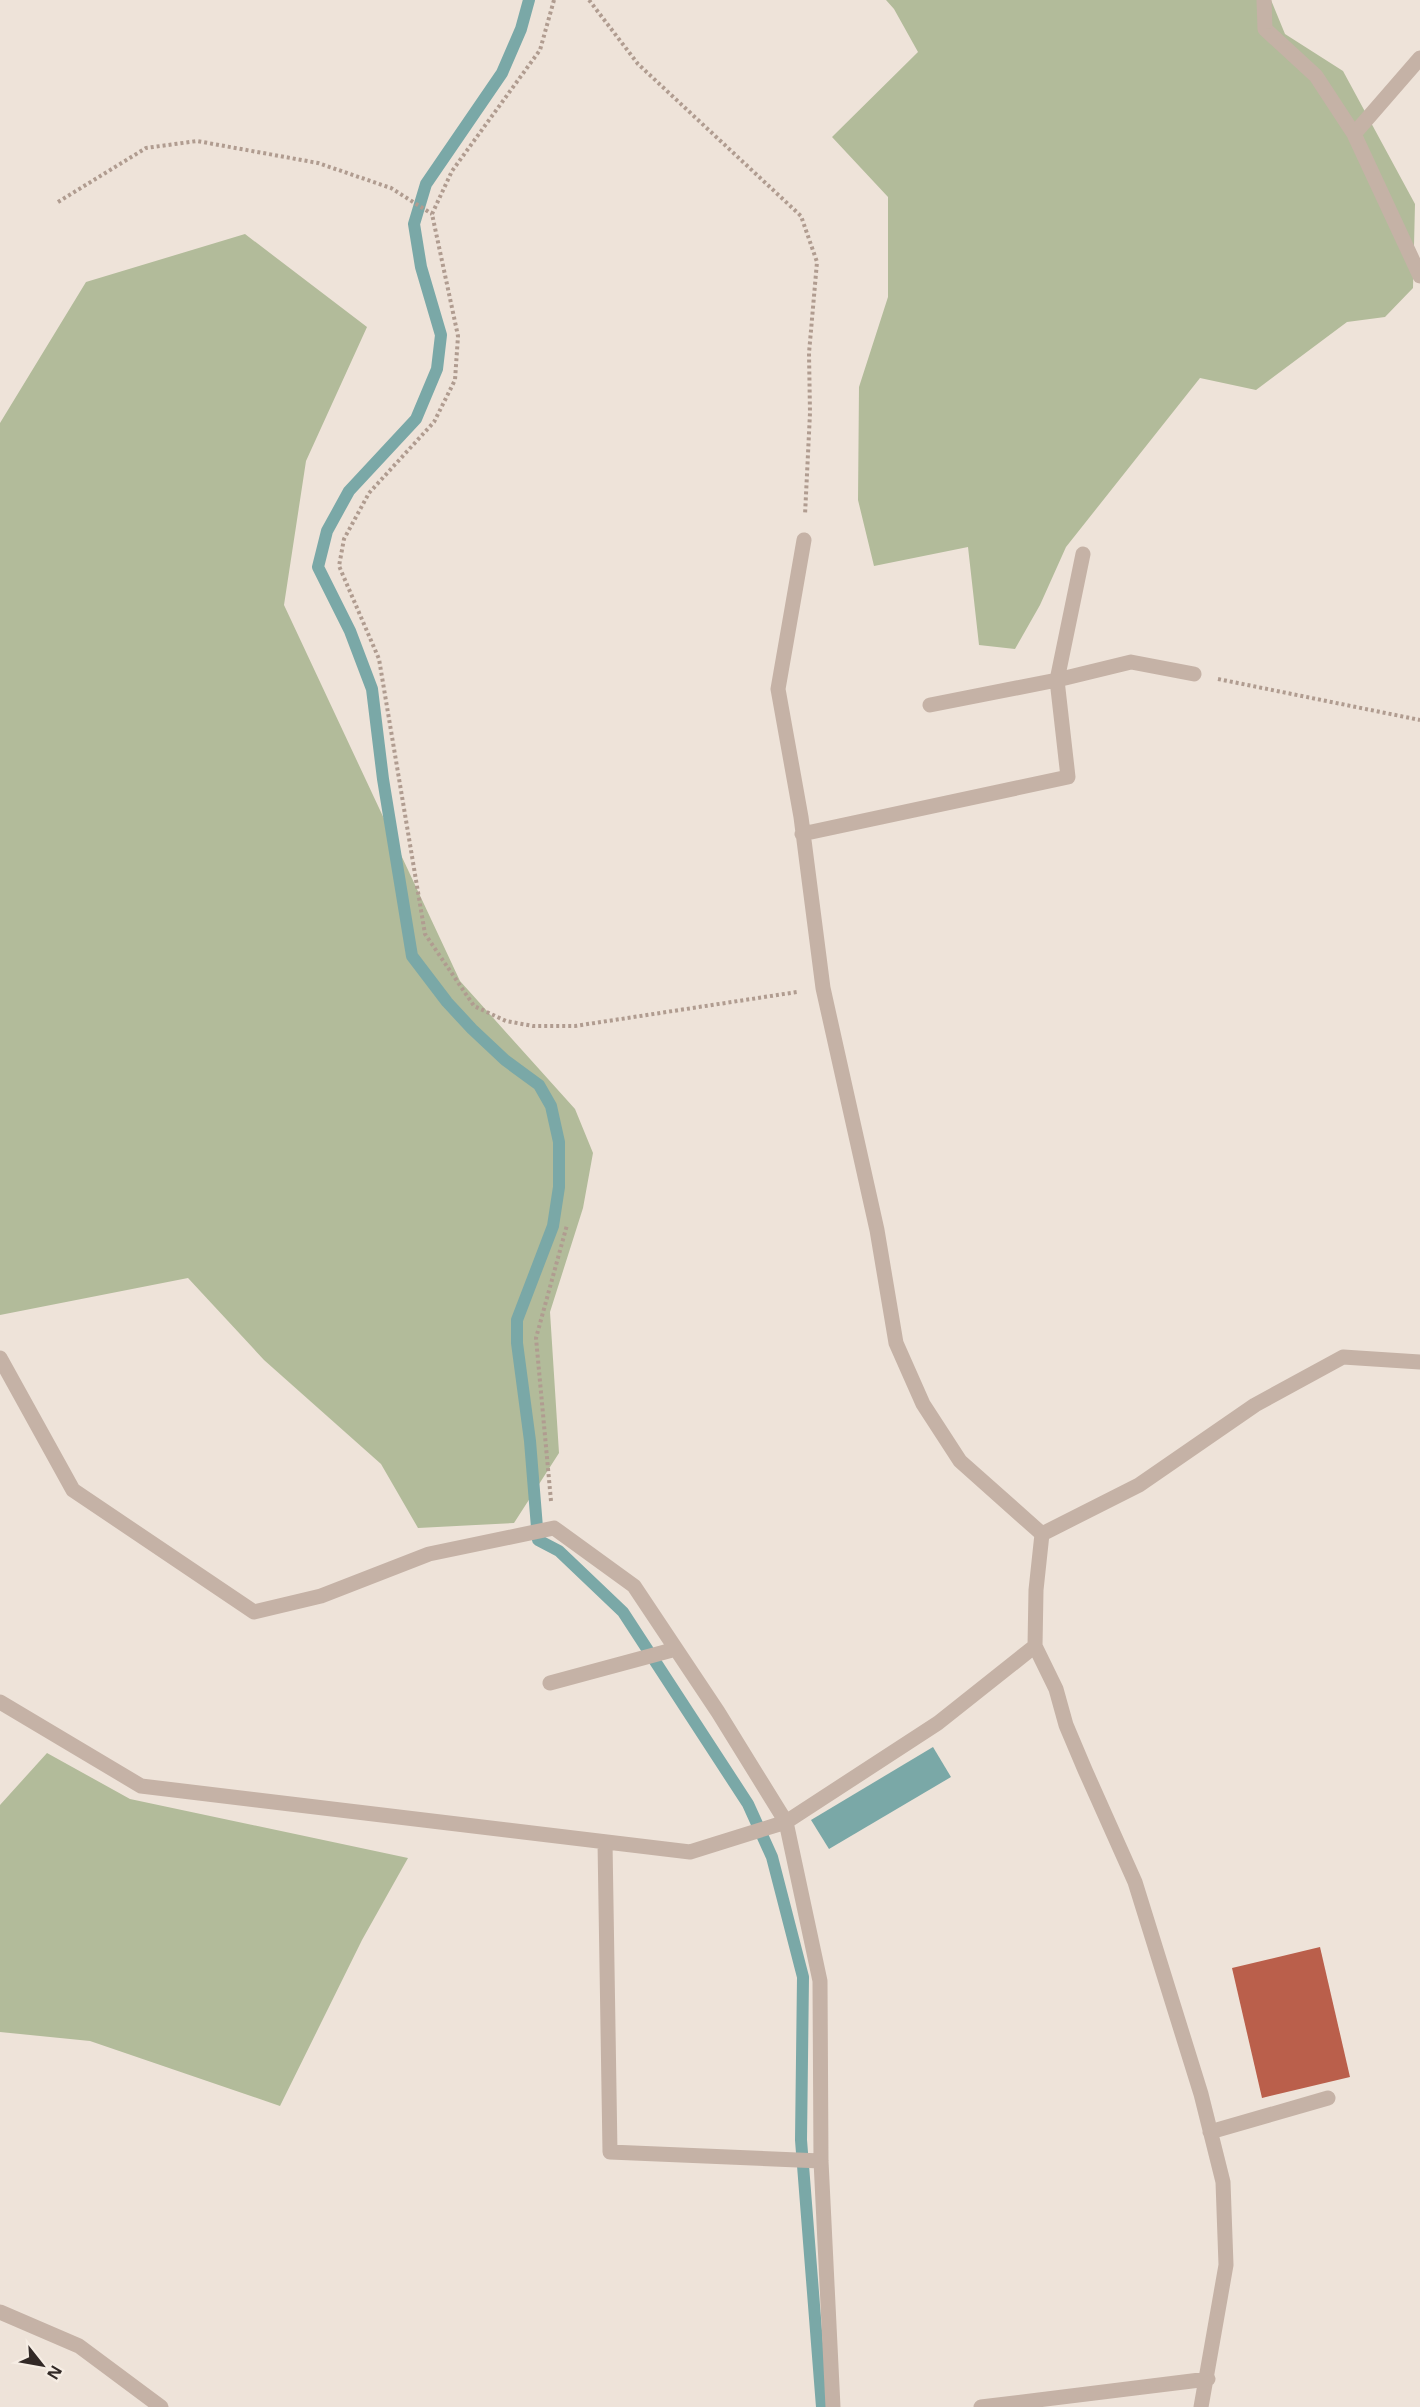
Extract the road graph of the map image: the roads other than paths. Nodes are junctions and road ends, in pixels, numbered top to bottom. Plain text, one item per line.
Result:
1 (1264, 0) edge
2 (1417, 67) edge
3 (1354, 134) junction
4 (1420, 276) edge
5 (804, 540) road end
6 (1083, 554) dead end
7 (1194, 674) road end
8 (1057, 680) junction
9 (930, 705) dead end
10 (802, 834) junction
11 (0, 1358) edge
12 (1420, 1362) edge
13 (1042, 1534) junction
14 (1035, 1646) junction
15 (676, 1649) junction
16 (550, 1683) dead end
17 (0, 1702) edge
18 (786, 1822) junction
19 (605, 1842) junction
20 (1328, 2098) dead end
21 (1210, 2132) junction
22 (821, 2161) junction
23 (0, 2312) edge
24 (1208, 2379) junction
25 (1037, 2404) edge
26 (160, 2407) edge
27 (833, 2407) edge
28 (981, 2407) edge
29 (1201, 2407) edge

1 - 3 street
2 - 3 street
3 - 4 street
5 - 10 street
6 - 8 street
7 - 8 street
8 - 9 street
8 - 10 street
10 - 13 street
11 - 15 street
12 - 13 street
13 - 14 street
14 - 18 street
14 - 21 street
15 - 16 street
15 - 18 street
17 - 19 street
18 - 19 street
18 - 22 street
19 - 22 street
20 - 21 street
21 - 24 street
22 - 27 street
23 - 26 street
24 - 25 street
24 - 29 street
25 - 28 street

